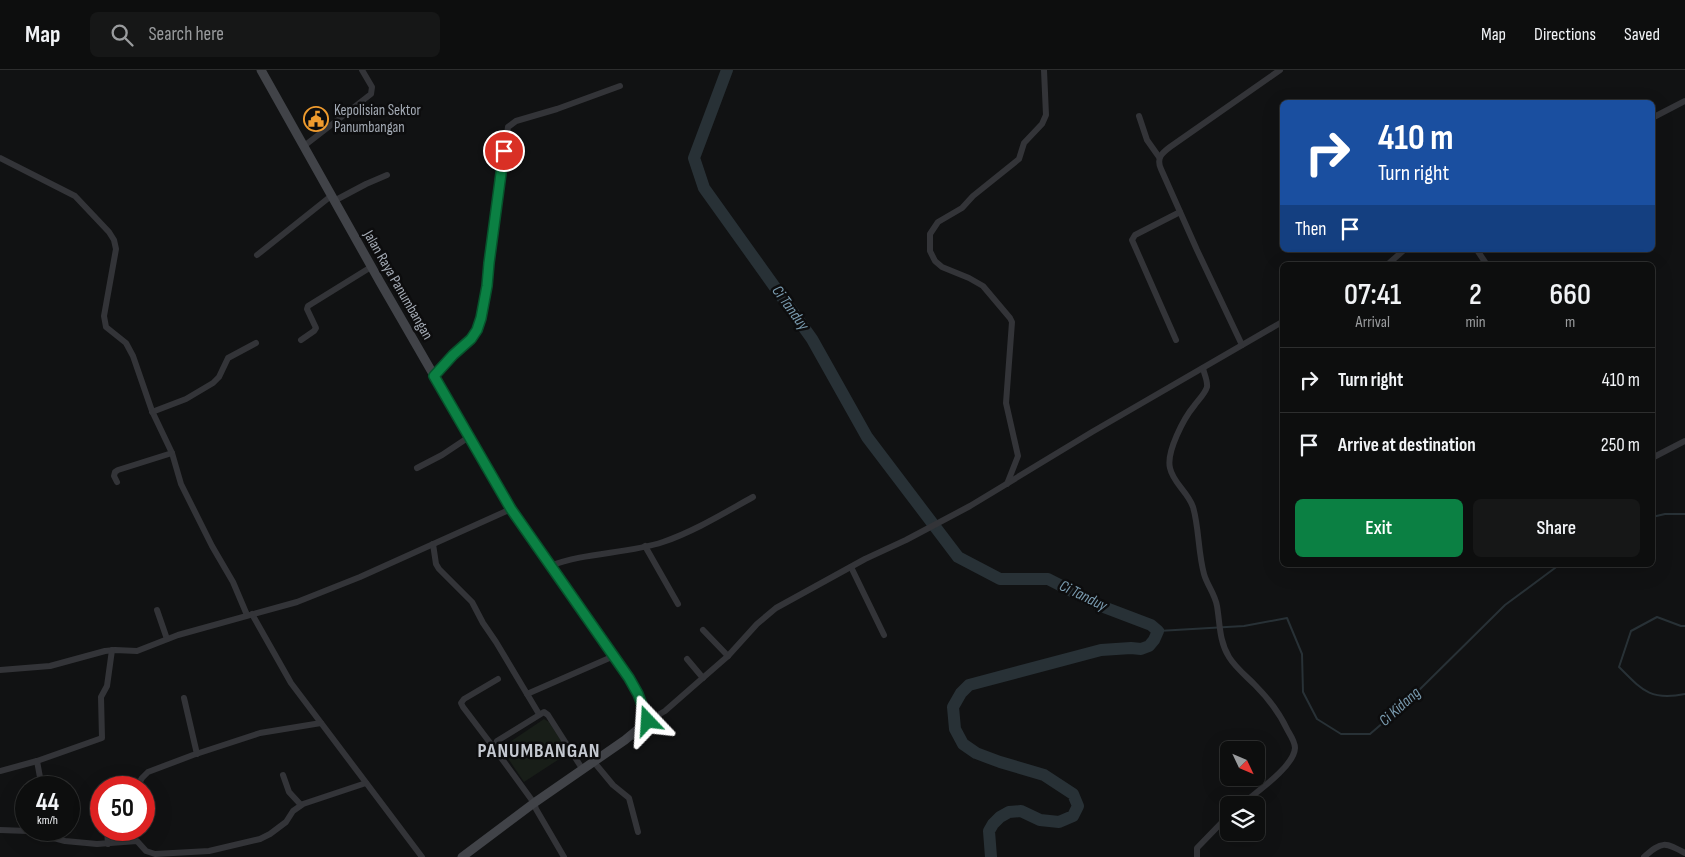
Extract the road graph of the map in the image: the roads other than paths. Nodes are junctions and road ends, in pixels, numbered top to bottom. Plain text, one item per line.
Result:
1 (261, 70) edge
2 (362, 70) edge
3 (1044, 70) edge
4 (1280, 70) edge
5 (620, 86) dead end
6 (1685, 101) edge
7 (1139, 116) dead end
8 (1655, 116) edge
9 (304, 146) junction
10 (1159, 157) junction
11 (0, 158) edge
12 (387, 175) dead end
13 (333, 199) junction
14 (1180, 212) junction
15 (1402, 252) edge
16 (257, 255) dead end
17 (1391, 262) edge
18 (371, 267) junction
19 (1280, 323) edge
20 (301, 340) dead end
21 (1176, 340) dead end
22 (256, 343) dead end
23 (1242, 344) junction
24 (1203, 368) junction
25 (434, 376) junction
26 (152, 412) junction
27 (468, 437) junction
28 (1685, 441) edge
29 (172, 453) junction
30 (1655, 457) edge
31 (417, 468) dead end
32 (117, 482) dead end
33 (1007, 484) junction
34 (753, 497) dead end
35 (511, 509) junction
36 (433, 544) junction
37 (645, 546) junction
38 (550, 566) junction
39 (850, 567) junction
40 (678, 604) dead end
41 (157, 610) dead end
42 (249, 615) junction
43 (703, 630) dead end
44 (884, 635) dead end
45 (167, 639) junction
46 (112, 650) junction
47 (614, 656) junction
48 (728, 656) junction
49 (687, 659) dead end
50 (0, 670) edge
51 (702, 678) junction
52 (498, 679) dead end
53 (527, 694) junction
54 (184, 698) dead end
55 (539, 714) junction
56 (648, 721) junction
57 (321, 723) junction
58 (494, 748) junction
59 (197, 754) junction
60 (37, 761) junction
61 (594, 762) junction
62 (583, 770) junction
63 (0, 771) edge
64 (283, 775) dead end
65 (40, 776) edge
66 (144, 776) edge
67 (366, 783) junction
68 (1252, 796) edge
69 (534, 803) junction
70 (301, 805) junction
71 (1220, 825) edge
72 (0, 830) edge
73 (15, 831) edge
74 (638, 832) dead end
75 (65, 841) edge
76 (108, 841) edge
77 (108, 844) junction
78 (1685, 853) edge
79 (422, 857) edge
80 (462, 857) edge
81 (564, 857) edge
82 (1198, 857) edge
83 (1644, 857) edge

1 - 9 main road, Jalan Raya Panumbangan
2 - 9 street
3 - 33 street
4 - 10 street
5 - 25 street
6 - 8 street
7 - 10 street
9 - 13 main road, Jalan Raya Panumbangan
10 - 14 street
11 - 26 street
12 - 13 street
13 - 16 street
13 - 18 main road, Jalan Raya Panumbangan
14 - 21 street
14 - 23 street
15 - 17 street
18 - 20 street
18 - 25 main road, Jalan Raya Panumbangan
19 - 23 street
22 - 26 street
23 - 24 street
24 - 33 street
24 - 68 street
25 - 27 main road, Jalan Raya Panumbangan
26 - 29 street
27 - 31 street
27 - 35 main road, Jalan Raya Panumbangan
28 - 30 street
29 - 32 street
29 - 42 street
33 - 39 street
34 - 37 street
35 - 36 street
35 - 38 main road, Jalan Raya Panumbangan
36 - 42 street
36 - 53 street
37 - 38 street
37 - 40 street
38 - 47 main road, Jalan Raya Panumbangan
39 - 44 street
39 - 48 street
41 - 45 street
42 - 45 street
42 - 57 street
43 - 48 street
45 - 46 street
46 - 50 street
46 - 60 street
47 - 53 street
47 - 56 main road, Jalan Raya Panumbangan
48 - 51 street
49 - 51 street
51 - 56 street
52 - 58 street
53 - 55 street
54 - 59 street
55 - 58 street
55 - 62 street
56 - 61 main road
57 - 59 street
57 - 67 street
58 - 69 street
59 - 66 street
60 - 63 street
60 - 65 street
61 - 62 main road
61 - 74 street
62 - 69 main road
64 - 70 street
67 - 70 street
67 - 79 street
69 - 80 main road
69 - 81 street
70 - 77 street
71 - 82 street
72 - 73 street
75 - 77 street
76 - 77 street
78 - 83 street

